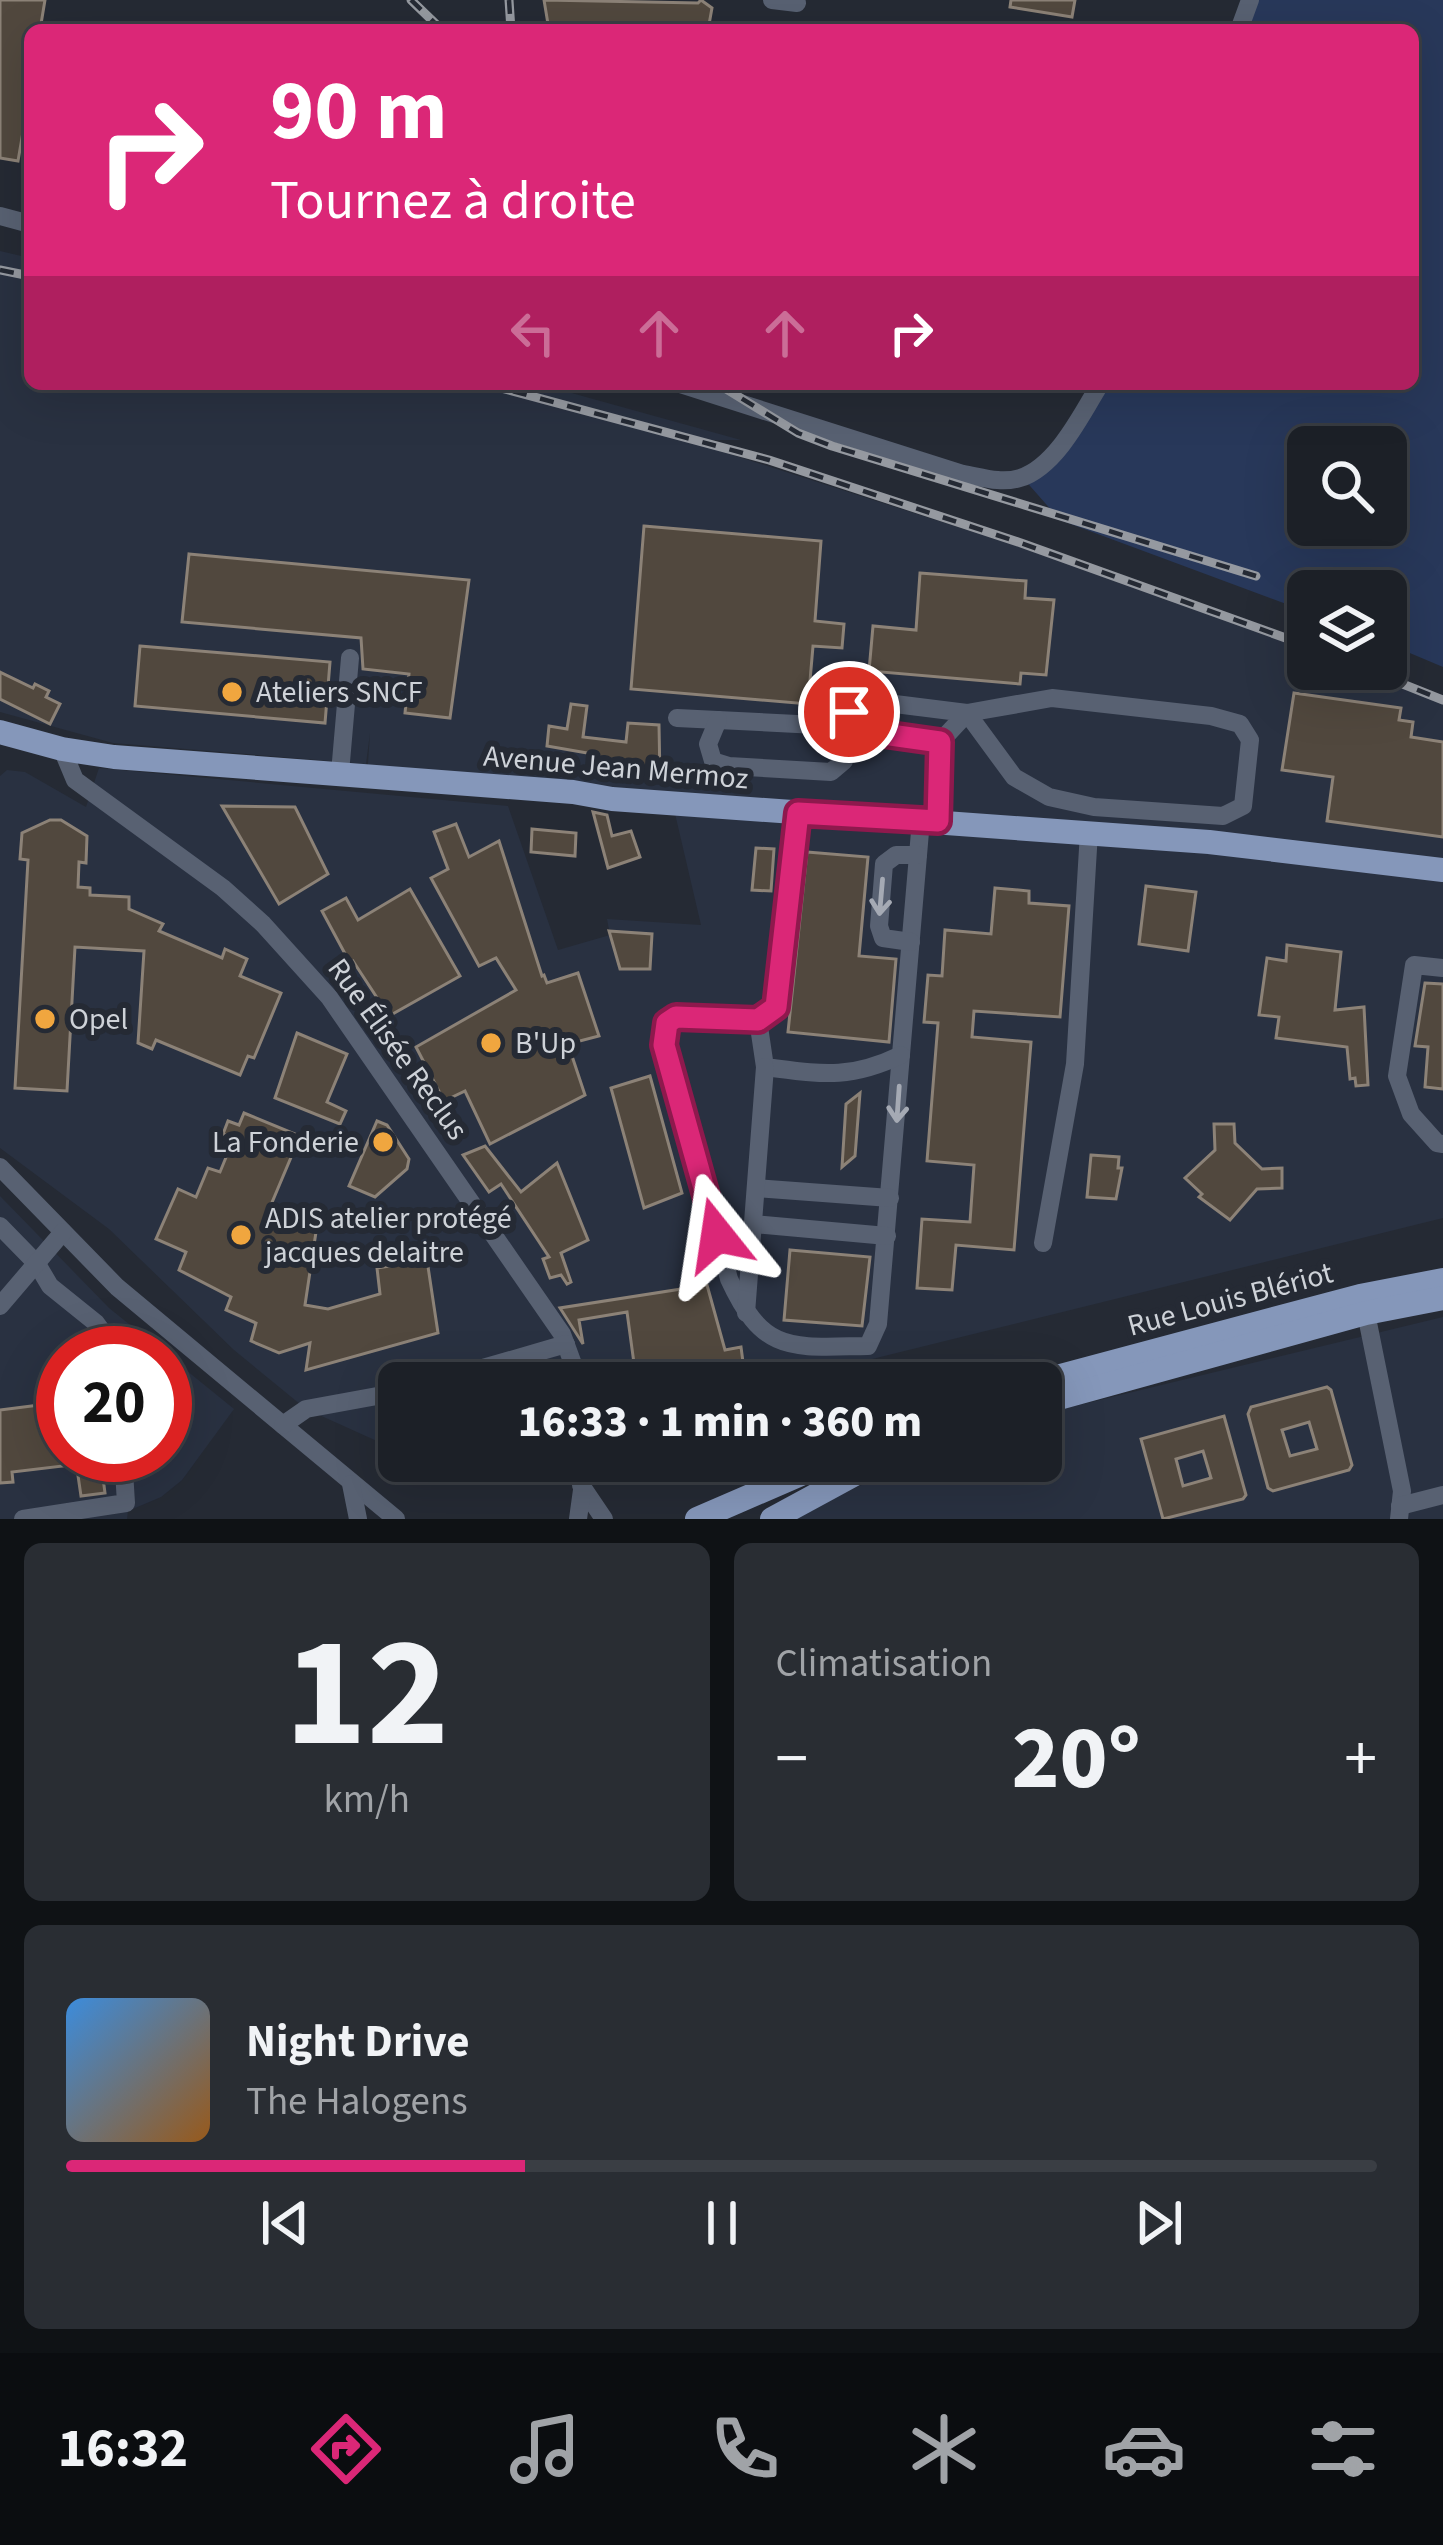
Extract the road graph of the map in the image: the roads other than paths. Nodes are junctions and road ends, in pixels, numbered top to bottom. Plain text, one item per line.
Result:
1 (772, 0) edge
2 (797, 3) dead end
3 (700, 390) edge
4 (1096, 390) edge
5 (350, 658) dead end
6 (967, 713) junction
7 (676, 718) dead end
8 (718, 720) junction
9 (848, 729) junction
10 (0, 731) edge
11 (940, 742) junction
12 (62, 749) junction
13 (340, 773) junction
14 (798, 813) junction
15 (929, 821) junction
16 (1089, 832) junction
17 (918, 855) junction
18 (1443, 870) edge
19 (910, 942) junction
20 (1443, 968) edge
21 (758, 1020) junction
22 (901, 1055) junction
23 (765, 1067) junction
24 (1443, 1144) edge
25 (0, 1166) edge
26 (756, 1187) junction
27 (890, 1198) junction
28 (753, 1224) junction
29 (0, 1226) edge
30 (63, 1232) junction
31 (886, 1236) junction
32 (1043, 1244) dead end
33 (37, 1264) junction
34 (1438, 1285) edge
35 (0, 1306) edge
36 (1366, 1313) junction
37 (746, 1316) junction
38 (98, 1326) edge
39 (566, 1344) junction
40 (504, 1362) edge
41 (572, 1362) edge
42 (1062, 1376) edge
43 (1062, 1397) edge
44 (378, 1399) edge
45 (283, 1425) junction
46 (350, 1480) junction
47 (125, 1482) edge
48 (582, 1482) edge
49 (783, 1482) edge
50 (840, 1482) edge
51 (581, 1485) junction
52 (1443, 1495) edge
53 (1400, 1512) edge
54 (576, 1514) edge
55 (23, 1519) edge
56 (358, 1519) edge
57 (396, 1519) edge
58 (604, 1519) edge
59 (697, 1519) edge
60 (772, 1519) edge

1 - 2 street
3 - 4 street
5 - 13 street
6 - 6 street
6 - 9 street
6 - 11 street
7 - 8 street
8 - 9 street
8 - 9 street
9 - 11 street
10 - 12 main road, Avenue Jean Mermoz
11 - 15 street
12 - 13 main road, Avenue Jean Mermoz
12 - 39 street, Rue Élisée Reclus
13 - 14 main road, Avenue Jean Mermoz
14 - 15 main road, Avenue Jean Mermoz
14 - 21 street
15 - 16 main road, Avenue Jean Mermoz
15 - 17 street
16 - 18 main road, Avenue Jean Mermoz
16 - 32 street
17 - 19 street
17 -> 19 street
19 - 22 street
20 - 24 street
21 - 23 street
21 - 37 street
22 - 23 street
22 -> 27 street
23 - 26 street
25 - 30 street
26 - 27 street
26 - 28 street
27 - 31 street
28 - 31 street
28 - 37 street
29 - 33 street
30 - 33 street
30 - 45 street
31 - 37 street
33 - 35 street
33 - 38 street
34 - 36 main road, Rue Louis Blériot
34 - 42 main road, Rue Louis Blériot
36 - 43 main road, Rue Louis Blériot
36 - 53 street
39 - 40 street
39 - 41 street, Rue Élisée Reclus
44 - 45 street
45 - 46 street
46 - 56 street
46 - 57 street
47 - 55 street
48 - 51 street
49 - 59 main road
50 - 60 main road
51 - 54 street
51 - 58 street
52 - 53 street

